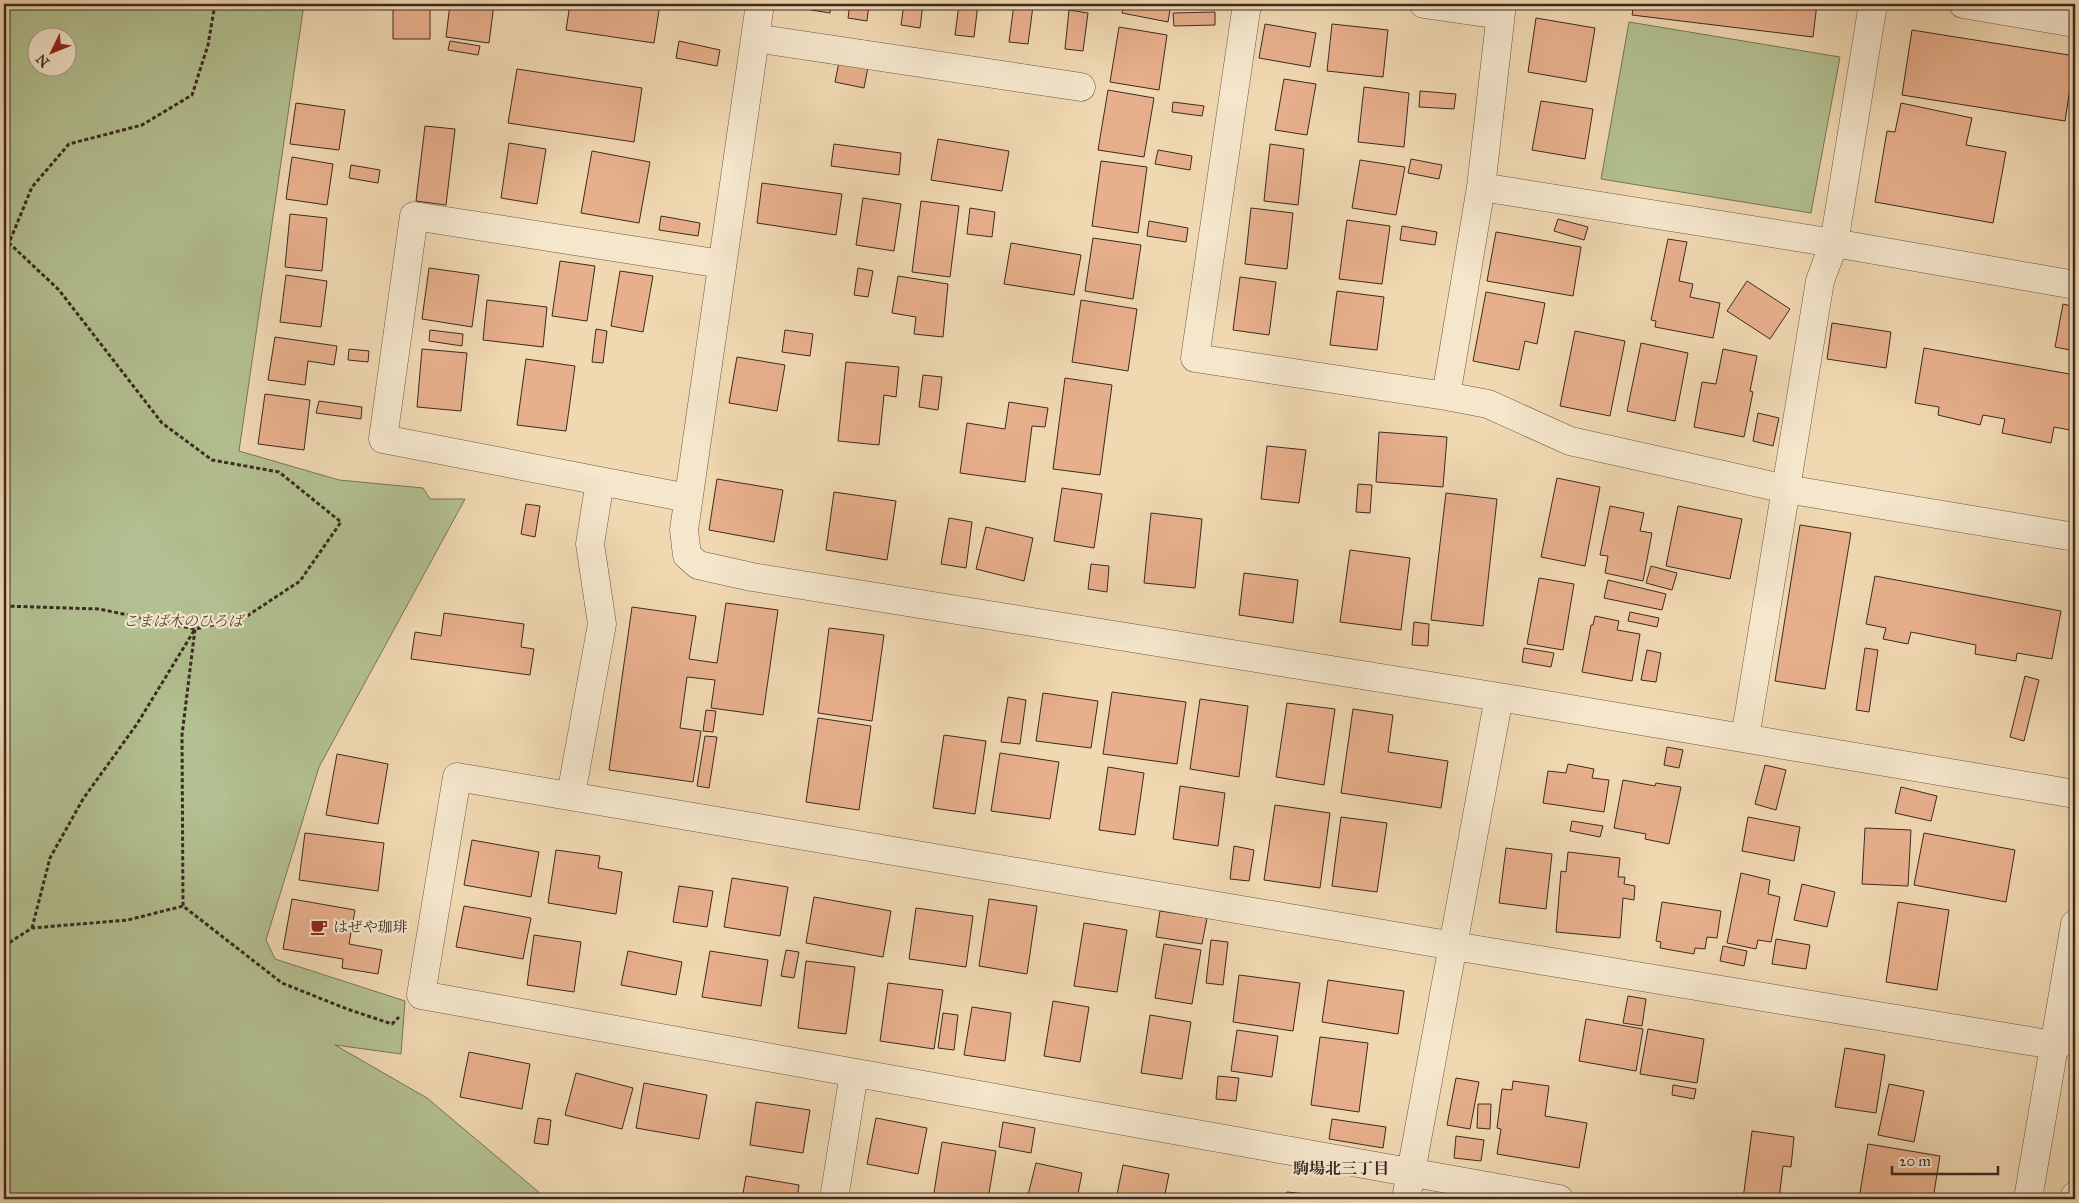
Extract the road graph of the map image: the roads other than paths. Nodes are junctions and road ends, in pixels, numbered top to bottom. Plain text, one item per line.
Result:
1 (760, 4) edge
2 (1247, 4) edge
3 (1424, 4) edge
4 (1873, 4) edge
5 (1963, 4) edge
6 (1501, 10) edge
7 (2075, 23) edge
8 (756, 38) junction
9 (1081, 87) dead end
10 (1481, 187) junction
11 (1834, 243) junction
12 (722, 264) junction
13 (2075, 285) edge
14 (1446, 396) junction
15 (600, 481) junction
16 (1786, 489) junction
17 (688, 498) junction
18 (2075, 537) edge
19 (1499, 698) junction
20 (1745, 738) junction
21 (2075, 794) edge
22 (571, 795) junction
23 (2075, 924) edge
24 (1454, 946) junction
25 (2065, 1042) edge
26 (854, 1073) junction
27 (1410, 1172) junction
28 (834, 1199) edge
29 (1406, 1199) edge
30 (1559, 1199) edge
31 (2028, 1199) edge

1 - 8 street
2 - 14 street
3 - 6 street
4 - 11 street
5 - 7 street
6 - 10 street
8 - 9 street
8 - 12 street
10 - 11 street
10 - 14 street
11 - 13 street
11 - 16 street
12 - 15 street
12 - 17 street
14 - 16 street
15 - 17 street
15 - 22 street
16 - 18 street
16 - 20 street
17 - 19 street
19 - 20 street
19 - 24 street
20 - 21 street
22 - 24 street
22 - 26 street
23 - 25 street
24 - 25 street
24 - 27 street
25 - 31 street
26 - 27 street
26 - 28 street
27 - 29 street
27 - 30 street

